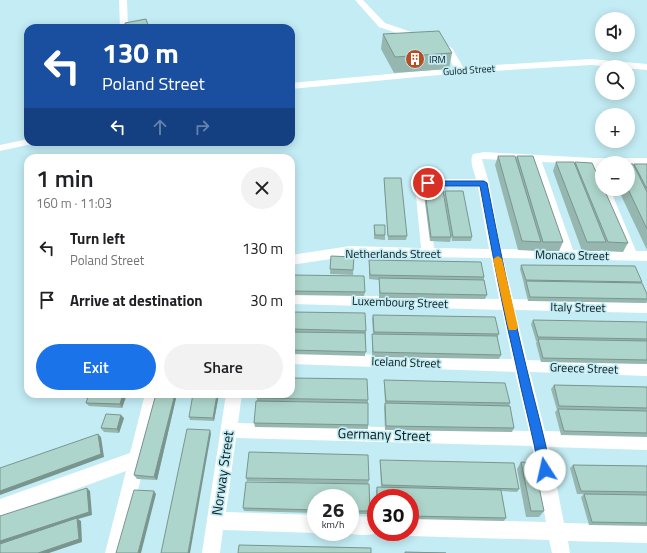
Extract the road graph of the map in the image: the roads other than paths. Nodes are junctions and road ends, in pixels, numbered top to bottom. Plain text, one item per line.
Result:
1 (123, 0) edge
2 (359, 0) edge
3 (124, 24) edge
4 (647, 67) edge
5 (460, 70) junction
6 (295, 86) edge
7 (24, 143) edge
8 (0, 148) edge
9 (535, 158) junction
10 (593, 161) junction
11 (647, 161) edge
12 (595, 166) edge
13 (484, 183) junction
14 (607, 196) edge
15 (428, 253) junction
16 (496, 253) junction
17 (568, 255) junction
18 (632, 256) junction
19 (647, 256) edge
20 (295, 259) edge
21 (295, 299) edge
22 (508, 305) junction
23 (647, 308) edge
24 (295, 358) edge
25 (521, 366) junction
26 (647, 370) edge
27 (152, 398) edge
28 (233, 398) edge
29 (228, 430) junction
30 (539, 438) junction
31 (647, 442) edge
32 (138, 458) junction
33 (0, 508) edge
34 (215, 521) junction
35 (307, 524) edge
36 (419, 527) edge
37 (556, 532) junction
38 (647, 534) edge
39 (114, 553) edge
40 (211, 553) edge
41 (561, 553) edge

1 - 3 street
2 - 5 street
4 - 5 street, Gulod Street
5 - 6 street, Gulod Street
7 - 8 street
9 - 10 street
9 - 13 street
9 - 17 street
10 - 11 street
10 - 12 street
13 - 15 street
13 - 16 street
14 - 18 street
15 - 16 street, Netherlands Street
15 - 20 street, Netherlands Street
16 - 17 street, Monaco Street
16 - 22 street
17 - 18 street, Monaco Street
18 - 19 street, Monaco Street
21 - 22 street, Luxembourg Street
22 - 23 street, Italy Street
22 - 25 street
24 - 25 street, Iceland Street
25 - 26 street, Greece Street
25 - 30 street
27 - 32 street
28 - 29 street, Norway Street
29 - 30 street, Germany Street
29 - 34 street, Norway Street
30 - 31 street, Germany Street
30 - 37 street
32 - 33 street
32 - 39 street
34 - 35 street
34 - 40 street, Norway Street
36 - 37 street
37 - 38 street
37 - 41 street

